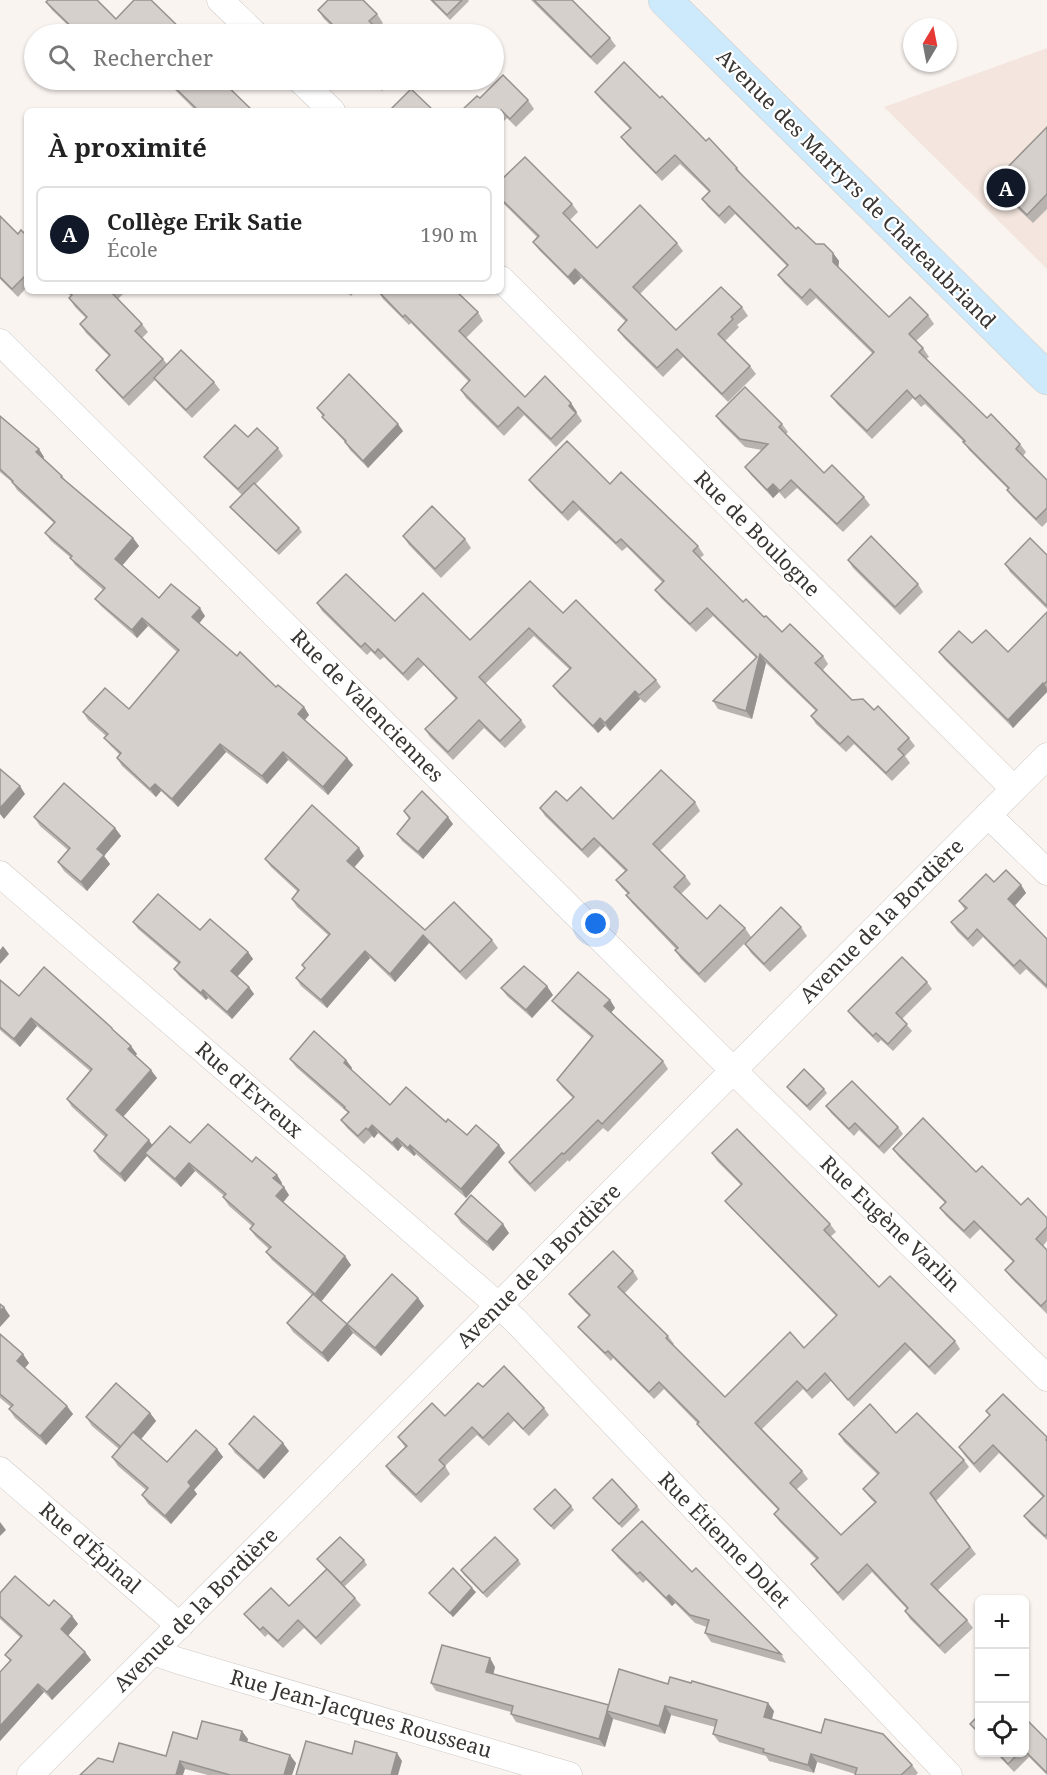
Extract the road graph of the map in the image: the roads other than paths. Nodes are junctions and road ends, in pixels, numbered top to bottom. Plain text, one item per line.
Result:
1 (220, 0) edge
2 (665, 0) edge
3 (245, 24) edge
4 (310, 90) edge
5 (329, 108) edge
6 (504, 282) edge
7 (0, 342) edge
8 (1047, 378) edge
9 (1047, 756) edge
10 (1014, 789) junction
11 (988, 815) junction
12 (1047, 872) edge
13 (0, 874) edge
14 (734, 1070) junction
15 (499, 1306) junction
16 (1047, 1378) edge
17 (0, 1470) edge
18 (180, 1626) junction
19 (153, 1652) junction
20 (30, 1775) edge
21 (569, 1775) edge
22 (949, 1775) edge

1 - 3 street
2 - 8 street, Avenue des Martyrs de Chateaubriand
4 - 5 street
6 - 10 street, Rue de Boulogne
7 - 14 street, Rue de Valenciennes
9 - 10 street, Avenue de la Bordière
10 - 11 street, Avenue de la Bordière
11 - 12 street
11 - 14 street, Avenue de la Bordière
13 - 15 street, Rue d'Evreux
14 - 15 street, Avenue de la Bordière
14 - 16 street, Rue Eugène Varlin
15 - 18 street, Avenue de la Bordière
15 - 22 street, Rue Étienne Dolet
17 - 18 street, Rue d'Épinal
18 - 19 street, Avenue de la Bordière
19 - 20 street, Avenue de la Bordière
19 - 21 street, Rue Jean-Jacques Rousseau

